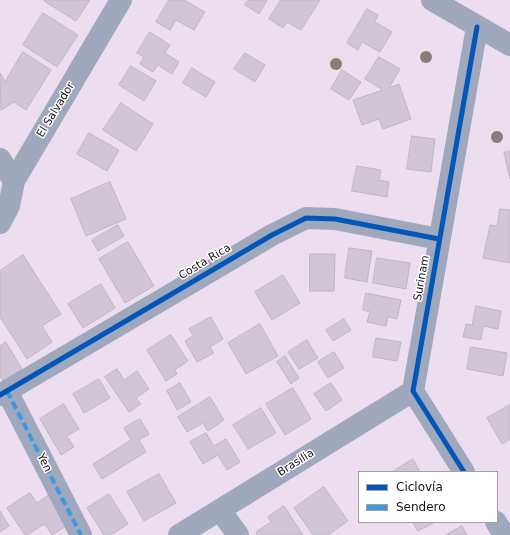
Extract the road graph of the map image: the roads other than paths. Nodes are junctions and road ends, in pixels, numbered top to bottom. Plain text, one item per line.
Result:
1 (121, 0) edge
2 (432, 0) edge
3 (478, 27) junction
4 (510, 45) edge
5 (0, 159) edge
6 (14, 181) junction
7 (0, 223) edge
8 (439, 239) junction
9 (413, 391) junction
10 (3, 393) edge
11 (463, 471) edge
12 (220, 510) junction
13 (497, 523) edge
14 (81, 535) edge
15 (179, 535) edge
16 (238, 535) edge
17 (504, 535) edge

1 - 6 street, El Salvador
2 - 3 street
3 - 4 street
3 - 8 street, Surinam
5 - 6 street
6 - 7 street, El Salvador
8 - 9 street, Surinam
8 - 10 street, Costa Rica
9 - 11 street
9 - 12 street, Brasilia
10 - 14 street, Yen
12 - 15 street, Brasilia
12 - 16 street
13 - 17 street

